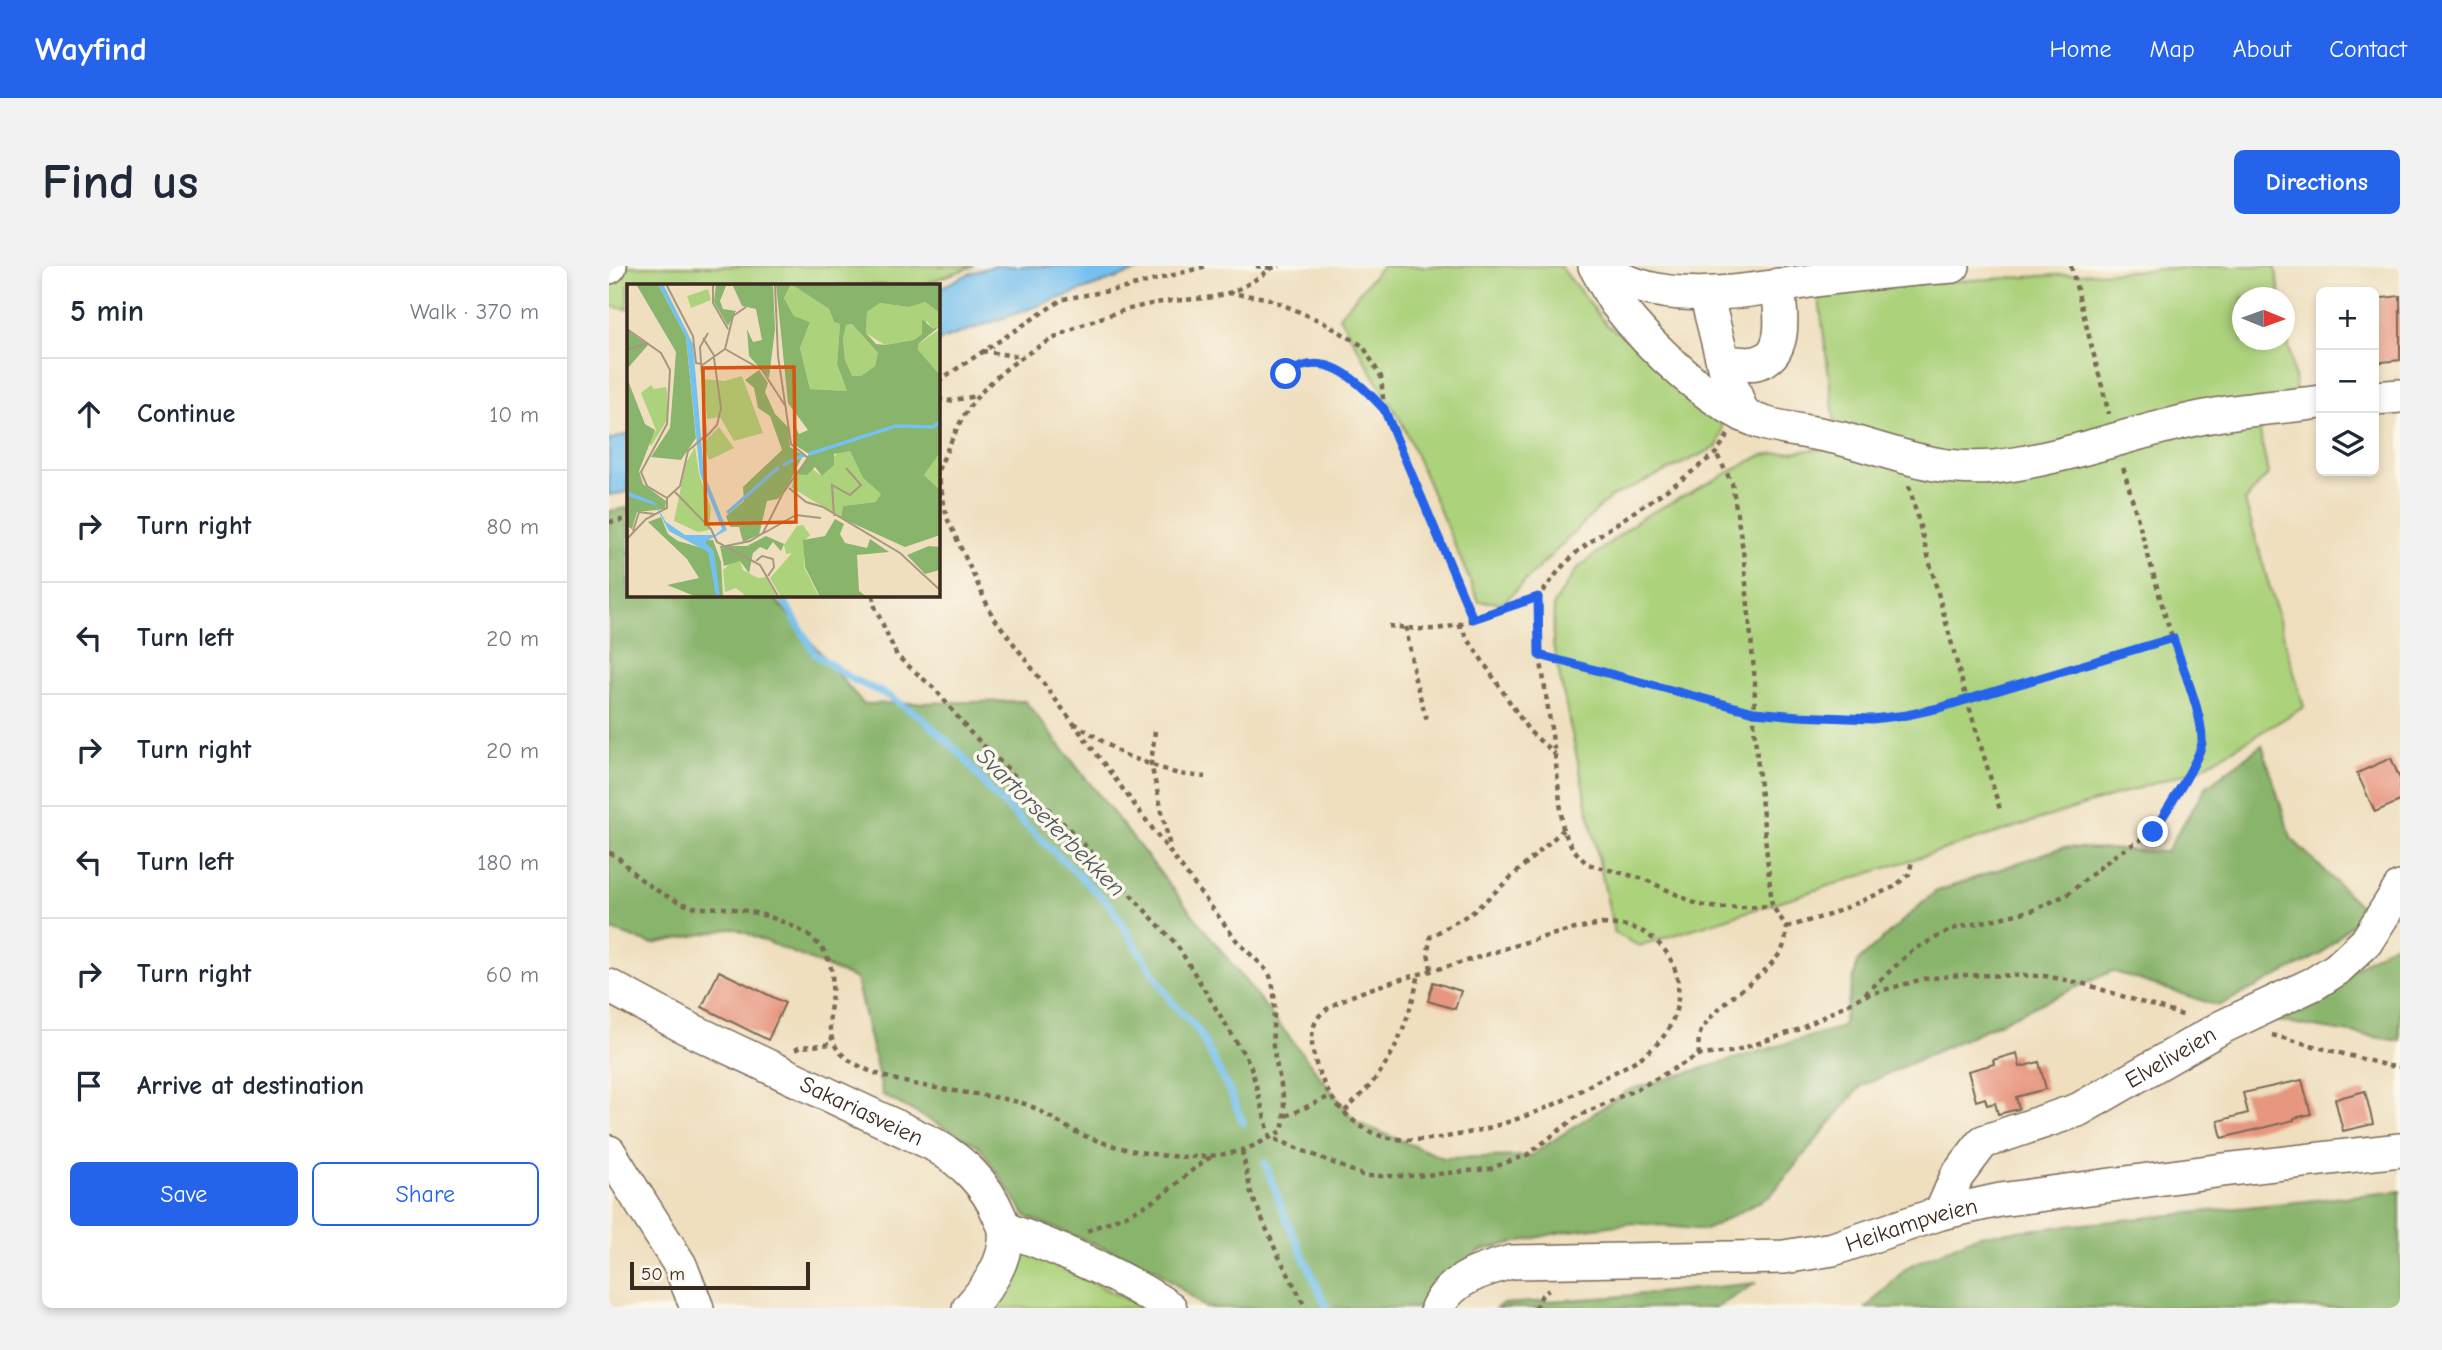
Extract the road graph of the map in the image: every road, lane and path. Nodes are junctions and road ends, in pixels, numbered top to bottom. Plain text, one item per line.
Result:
1 (1207, 266) edge
2 (1256, 266) edge
3 (1280, 266) edge
4 (1596, 266) edge
5 (1953, 266) edge
6 (2071, 266) edge
7 (1272, 268) junction
8 (1778, 285) junction
9 (1228, 293) junction
10 (1693, 293) junction
11 (1650, 342) junction
12 (982, 351) junction
13 (1022, 357) junction
14 (1723, 362) junction
15 (940, 380) edge
16 (1277, 391) dead end
17 (978, 395) junction
18 (2400, 396) edge
19 (2379, 398) edge
20 (940, 399) edge
21 (2316, 403) edge
22 (1384, 409) junction
23 (1743, 415) junction
24 (2116, 441) junction
25 (1716, 453) junction
26 (1902, 457) junction
27 (940, 468) edge
28 (940, 482) edge
29 (612, 522) edge
30 (609, 529) edge
31 (873, 597) edge
32 (1538, 597) junction
33 (1473, 619) junction
34 (1458, 624) junction
35 (1389, 626) dead end
36 (1406, 627) junction
37 (2173, 638) junction
38 (1539, 655) junction
39 (1966, 700) junction
40 (1754, 712) junction
41 (1071, 721) junction
42 (1428, 724) dead end
43 (1155, 731) dead end
44 (1555, 755) junction
45 (1151, 764) junction
46 (1205, 778) dead end
47 (2001, 813) dead end
48 (1563, 830) junction
49 (1171, 851) junction
50 (609, 853) edge
51 (1912, 861) dead end
52 (2400, 888) edge
53 (1772, 906) junction
54 (1787, 928) junction
55 (1431, 969) junction
56 (1420, 973) junction
57 (609, 986) edge
58 (1863, 996) junction
59 (2222, 1027) junction
60 (2267, 1034) dead end
61 (1699, 1055) junction
62 (2400, 1067) edge
63 (1331, 1096) junction
64 (1344, 1112) junction
65 (1286, 1116) junction
66 (1270, 1137) junction
67 (2400, 1150) edge
68 (1242, 1151) junction
69 (609, 1152) edge
70 (1213, 1156) junction
71 (1941, 1213) junction
72 (1005, 1229) junction
73 (1051, 1247) junction
74 (698, 1308) edge
75 (969, 1308) edge
76 (1170, 1308) edge
77 (1305, 1308) edge
78 (1437, 1308) edge

1 - 12 path
2 - 7 path
3 - 7 path
4 - 10 street
4 - 11 street
5 - 8 street
6 - 24 path
7 - 9 path
8 - 10 street
8 - 14 street
9 - 13 path
9 - 22 path
10 - 11 street
10 - 14 street
11 - 23 street
12 - 13 path
12 - 15 path
13 - 17 path
14 - 23 street
16 - 22 path
17 - 20 path
17 - 27 path
18 - 19 street
21 - 24 street
22 - 33 path
23 - 25 path
23 - 26 street
24 - 26 street
24 - 37 path
25 - 32 path
25 - 40 path
26 - 39 path
28 - 41 path
29 - 30 path
31 - 66 path
32 - 33 path
32 - 38 path
33 - 34 path
34 - 36 path
34 - 44 path
35 - 36 path
36 - 42 path
37 - 39 path
37 - 58 path
38 - 40 path
38 - 44 path
39 - 40 path
39 - 47 path
40 - 53 path
41 - 45 path
41 - 49 path
43 - 45 path
44 - 48 path
45 - 46 path
45 - 49 path
48 - 53 path
48 - 55 path
49 - 65 path
50 - 70 path
51 - 54 path
52 - 59 street, Elveliveien
53 - 54 path
54 - 61 path
55 - 56 path
55 - 64 path
56 - 63 path
56 - 64 path
57 - 72 street, Sakariasveien
58 - 59 path
58 - 61 path
59 - 71 street, Elveliveien
60 - 62 path
61 - 66 path
63 - 64 path
63 - 65 path
65 - 66 path
66 - 68 path
67 - 71 street, Heikampveien
68 - 70 path
68 - 77 path
69 - 74 street
70 - 73 path
71 - 78 street, Heikampveien
72 - 73 street
72 - 75 street
73 - 76 street

